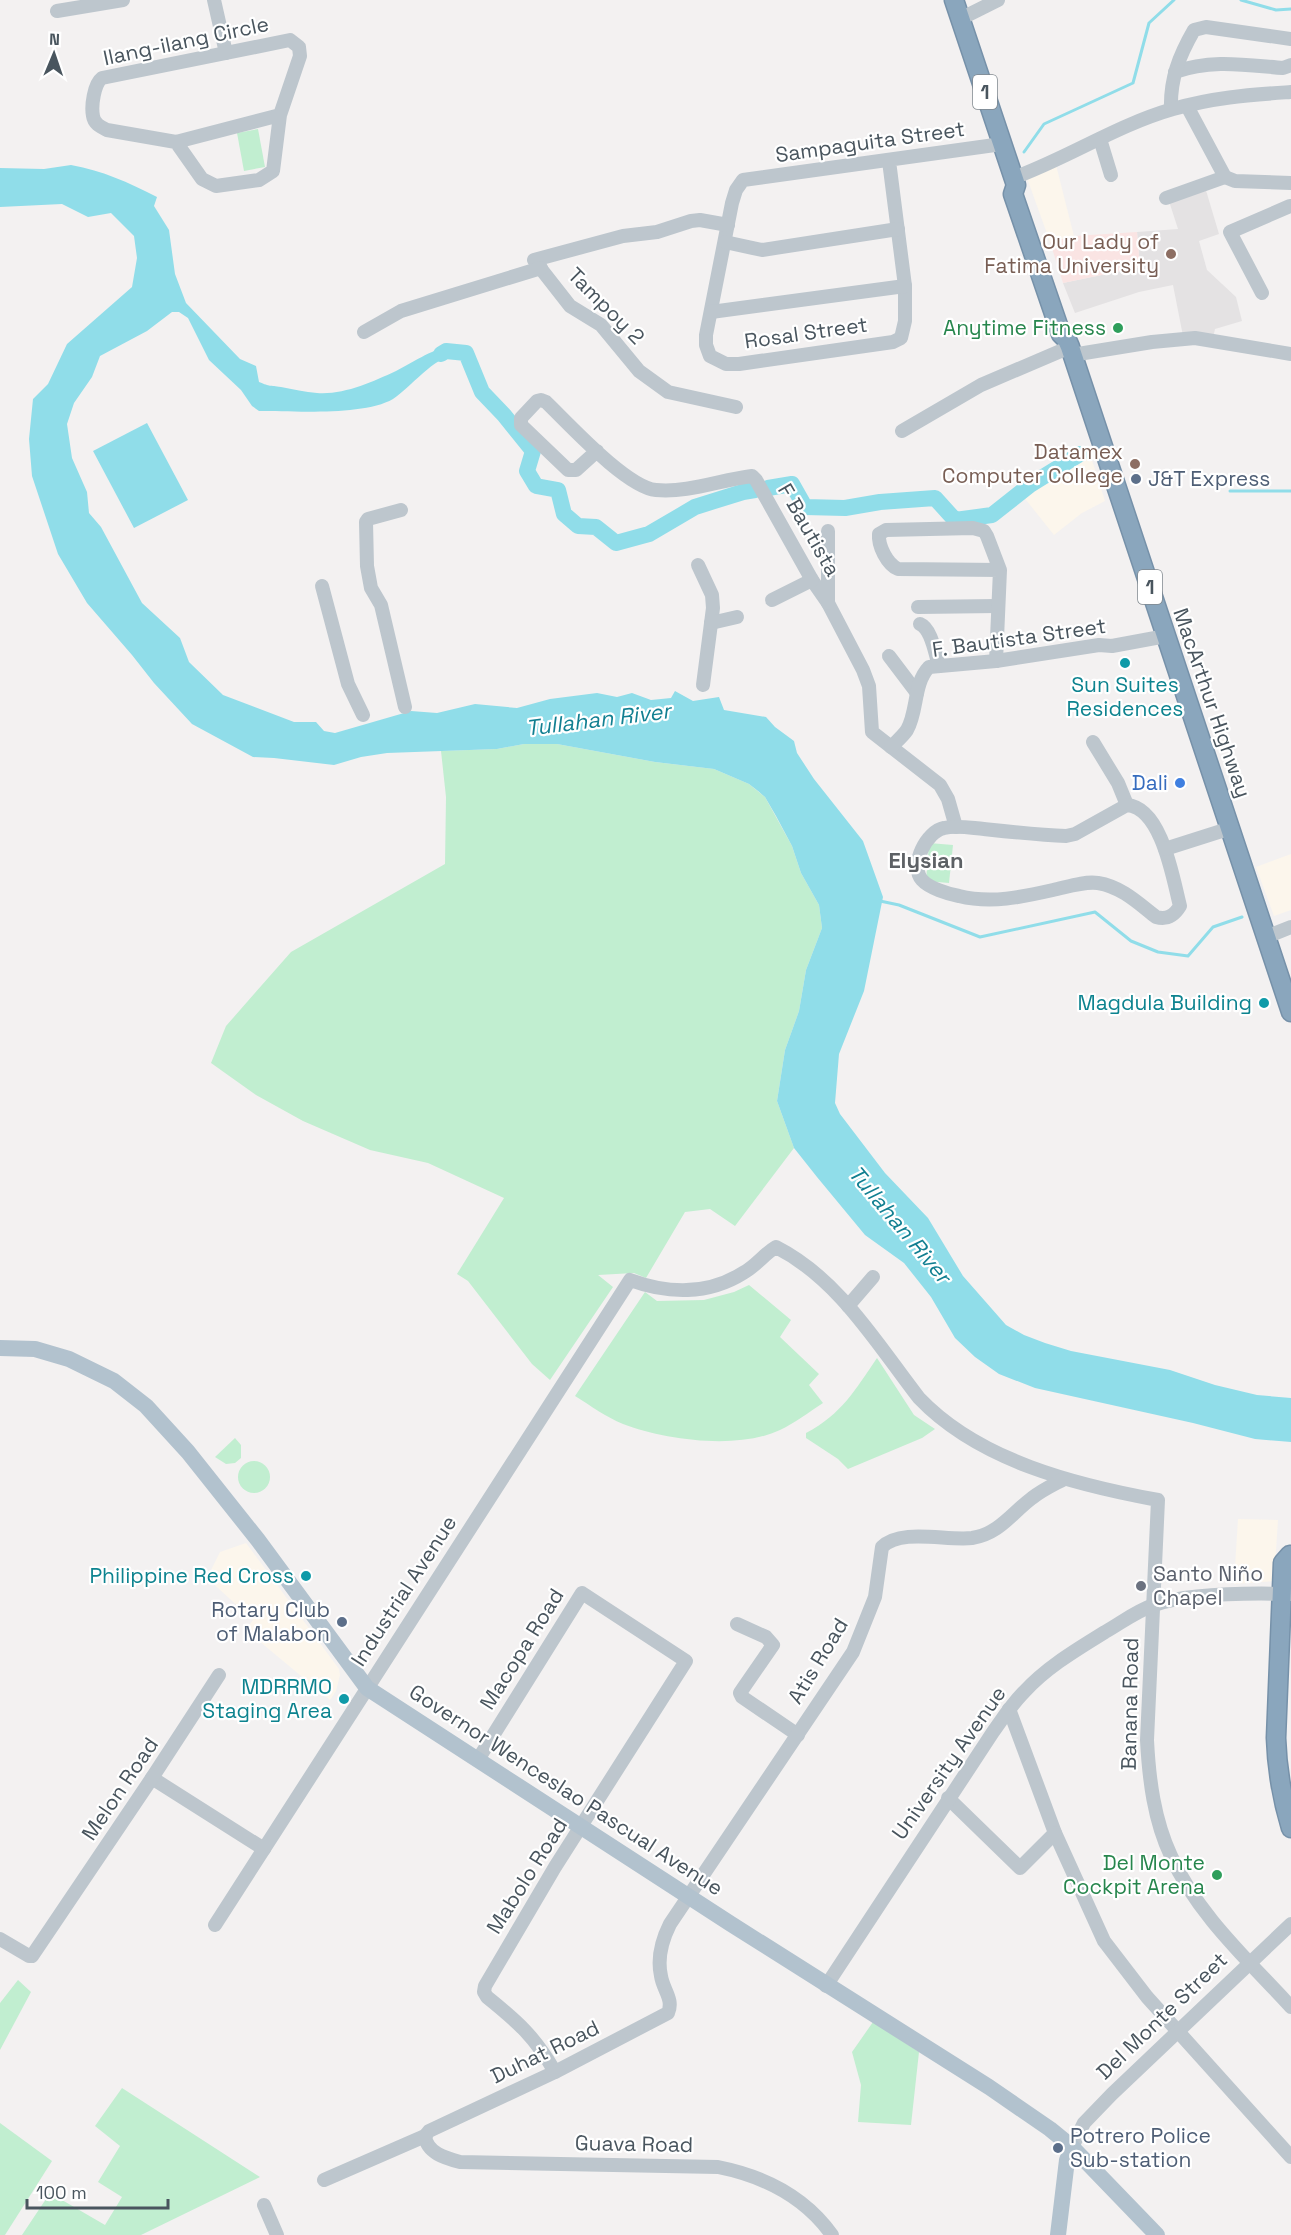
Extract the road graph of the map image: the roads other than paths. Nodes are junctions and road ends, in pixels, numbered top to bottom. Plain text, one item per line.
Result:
1 (123, 0) edge
2 (214, 0) edge
3 (954, 0) edge
4 (998, 0) edge
5 (57, 11) dead end
6 (960, 19) junction
7 (1291, 39) edge
8 (226, 53) junction
9 (1291, 64) edge
10 (1175, 72) junction
11 (1291, 92) edge
12 (1187, 106) junction
13 (1172, 110) junction
14 (280, 115) junction
15 (1100, 139) junction
16 (176, 142) junction
17 (1002, 144) junction
18 (889, 161) junction
19 (1111, 175) dead end
20 (1225, 177) junction
21 (1015, 181) junction
22 (1286, 182) edge
23 (1166, 198) dead end
24 (1291, 207) edge
25 (728, 225) junction
26 (898, 229) junction
27 (725, 242) junction
28 (541, 268) junction
29 (905, 286) junction
30 (1262, 293) dead end
31 (711, 312) junction
32 (364, 332) dead end
33 (1070, 348) junction
34 (1291, 354) edge
35 (736, 407) dead end
36 (902, 431) dead end
37 (597, 451) junction
38 (401, 510) dead end
39 (828, 531) dead end
40 (698, 565) dead end
41 (1000, 570) junction
42 (812, 580) junction
43 (322, 586) dead end
44 (772, 600) dead end
45 (828, 603) junction
46 (997, 606) junction
47 (918, 607) dead end
48 (737, 617) dead end
49 (711, 623) junction
50 (920, 624) dead end
51 (1166, 636) junction
52 (889, 656) dead end
53 (996, 662) junction
54 (939, 666) junction
55 (703, 685) dead end
56 (917, 693) junction
57 (405, 707) dead end
58 (363, 716) dead end
59 (1093, 742) dead end
60 (891, 747) junction
61 (1127, 805) junction
62 (956, 827) junction
63 (1231, 828) junction
64 (1166, 849) junction
65 (1291, 927) edge
66 (1266, 937) junction
67 (1291, 1012) edge
68 (873, 1277) dead end
69 (848, 1306) junction
70 (0, 1348) edge
71 (1064, 1479) junction
72 (1291, 1545) edge
73 (1291, 1556) edge
74 (582, 1593) joint
75 (1286, 1594) edge
76 (1154, 1605) junction
77 (737, 1624) dead end
78 (1291, 1667) edge
79 (219, 1675) dead end
80 (368, 1688) junction
81 (1009, 1709) junction
82 (798, 1735) junction
83 (478, 1758) junction
84 (1291, 1773) edge
85 (152, 1778) junction
86 (948, 1798) junction
87 (582, 1827) junction
88 (1291, 1828) edge
89 (1055, 1833) junction
90 (264, 1849) junction
91 (688, 1896) junction
92 (1291, 1924) edge
93 (215, 1925) dead end
94 (0, 1939) edge
95 (1250, 1961) junction
96 (826, 1986) junction
97 (1291, 2007) edge
98 (1177, 2031) junction
99 (555, 2072) junction
100 (424, 2136) junction
101 (1072, 2147) junction
102 (1291, 2157) edge
103 (324, 2180) dead end
104 (264, 2205) dead end
105 (277, 2235) edge
106 (832, 2235) edge
107 (1058, 2235) edge
108 (1157, 2235) edge

1 - 5 street
2 - 8 street
3 - 6 highway, MacArthur Highway / 1
4 - 6 street
6 - 17 highway, MacArthur Highway / 1
7 - 10 street
8 - 14 street, Ilang-ilang Circle
8 - 16 street, Ilang-ilang Circle
9 - 10 street
10 - 13 street
11 - 12 street
12 - 13 street
12 - 20 street
13 - 15 street
14 - 16 street, Ilang-ilang Circle
14 - 16 street, Ilang-ilang Circle
15 - 19 street
15 - 21 street
17 - 18 street, Sampaguita Street
17 - 21 highway, MacArthur Highway / 1
18 - 25 street, Sampaguita Street
18 - 26 street
20 - 22 street
20 - 23 street
21 - 33 highway, MacArthur Highway / 1
22 - 24 street
24 - 30 street
25 - 27 street
25 - 28 street, Tampoy 2
26 - 27 street
26 - 29 street
27 - 31 street
28 - 32 street
28 - 35 street, Tampoy 2
29 - 31 street
29 - 31 street, Rosal Street
33 - 34 street
33 - 36 street
33 - 51 highway, MacArthur Highway / 1
37 - 37 street, F Bautista
37 - 42 street, F Bautista
38 - 57 street
39 - 45 street
40 - 49 street
41 - 41 street
41 - 46 street
42 - 44 street
42 - 45 street, F Bautista
43 - 58 street
45 - 60 street, F Bautista
46 - 47 street
46 - 53 street
48 - 49 street
49 - 55 street
50 - 54 street
51 - 53 street, F. Bautista Street
51 - 63 highway, MacArthur Highway / 1
52 - 56 street
53 - 54 street, F. Bautista Street
54 - 56 street, F. Bautista Street
56 - 60 street, F. Bautista Street
59 - 61 street
60 - 62 street
61 - 62 street
61 - 64 street
62 - 64 street
63 - 64 street
63 - 66 highway, MacArthur Highway / 1
65 - 66 street
66 - 67 highway, MacArthur Highway / 1
68 - 69 street
69 - 71 street
69 - 80 street, Industrial Avenue
70 - 80 main road, Governor Wenceslao Pascual Avenue
71 - 76 street, Banana Road
71 - 82 street, Atis Road
72 - 73 highway
73 - 75 highway
74 - 83 street, Macopa Road
74 - 87 street, Mabolo Road
75 - 76 street, University Avenue
75 - 88 highway
76 - 81 street, University Avenue
76 - 95 street, Banana Road
77 - 82 street
78 - 84 highway
79 - 85 street, Melon Road
80 - 83 main road, Governor Wenceslao Pascual Avenue
80 - 90 street, Industrial Avenue
81 - 86 street, University Avenue
81 - 89 street
82 - 91 street, Atis Road
83 - 87 main road, Governor Wenceslao Pascual Avenue
85 - 90 street
85 - 94 street, Melon Road
86 - 89 street
86 - 96 street, University Avenue
87 - 91 main road, Governor Wenceslao Pascual Avenue
87 - 99 street, Mabolo Road
89 - 98 street
90 - 93 street, Industrial Avenue
91 - 96 main road, Governor Wenceslao Pascual Avenue
91 - 99 street, Duhat Road
92 - 95 street, Del Monte Street
95 - 97 street, Banana Road
95 - 98 street, Del Monte Street
96 - 101 main road, Governor Wenceslao Pascual Avenue
98 - 101 street, Del Monte Street
98 - 102 street
99 - 100 street, Duhat Road
100 - 103 street, Duhat Road
100 - 106 street, Guava Road
101 - 107 main road
101 - 108 main road, Governor Wenceslao Pascual Avenue
104 - 105 street

